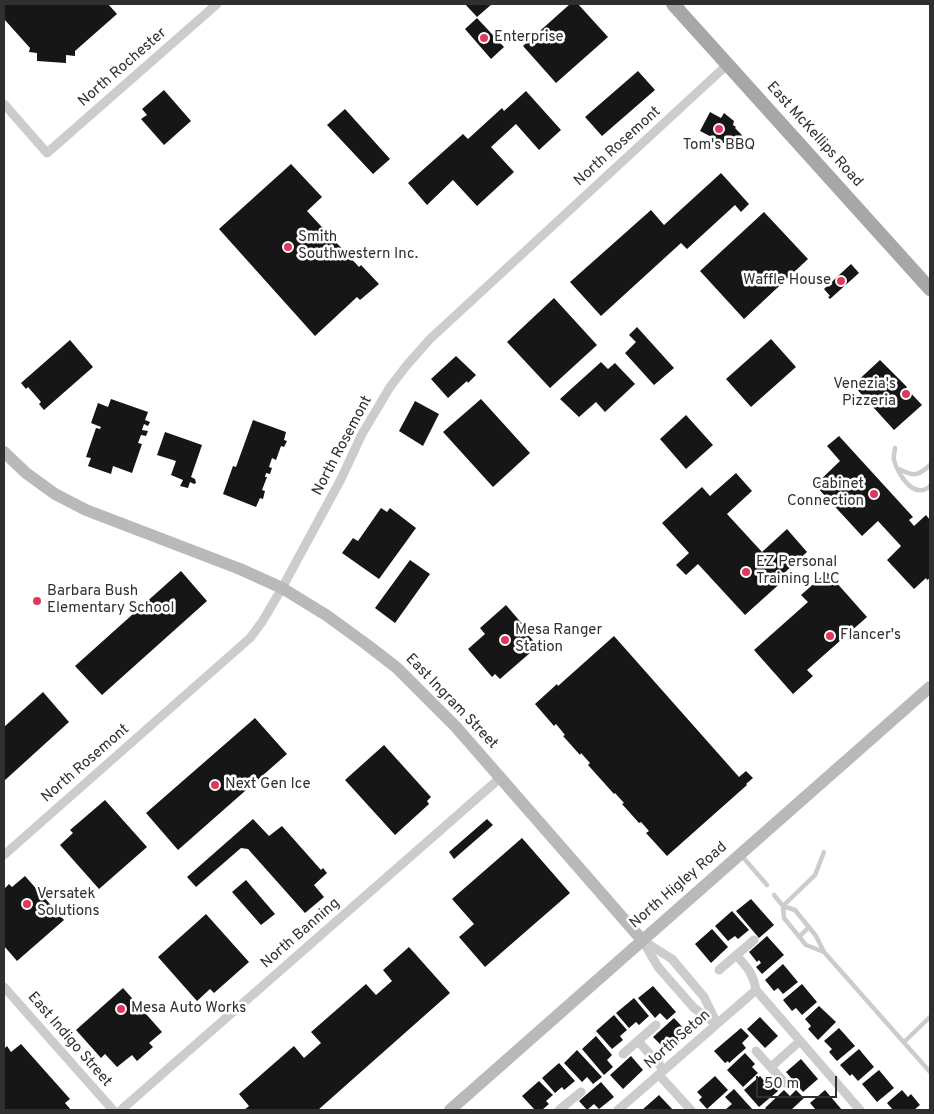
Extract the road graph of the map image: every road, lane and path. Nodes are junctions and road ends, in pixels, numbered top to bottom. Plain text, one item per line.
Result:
1 (217, 4) edge
2 (673, 4) edge
3 (728, 64) junction
4 (4, 104) edge
5 (930, 289) edge
6 (895, 448) dead end
7 (4, 452) edge
8 (930, 464) edge
9 (898, 468) junction
10 (930, 486) edge
11 (282, 588) junction
12 (930, 687) edge
13 (500, 778) junction
14 (824, 852) dead end
15 (740, 854) junction
16 (4, 855) edge
17 (767, 886) dead end
18 (774, 895) dead end
19 (783, 906) junction
20 (809, 927) junction
21 (799, 937) junction
22 (642, 940) junction
23 (754, 940) dead end
24 (824, 952) junction
25 (736, 955) junction
26 (719, 970) dead end
27 (694, 985) junction
28 (4, 987) edge
29 (756, 990) junction
30 (683, 996) junction
31 (930, 1017) edge
32 (717, 1024) junction
33 (656, 1025) dead end
34 (638, 1041) junction
35 (800, 1041) junction
36 (904, 1042) junction
37 (756, 1051) dead end
38 (623, 1054) dead end
39 (771, 1067) junction
40 (661, 1072) junction
41 (930, 1072) edge
42 (785, 1083) dead end
43 (581, 1092) dead end
44 (563, 1109) edge
45 (113, 1110) edge
46 (121, 1110) edge
47 (450, 1110) edge
48 (618, 1110) edge
49 (691, 1110) edge
50 (860, 1110) edge

1 - 4 street, North Rochester
2 - 3 main road, East McKellips Road
3 - 5 main road, East McKellips Road
3 - 11 street, North Rosemont
6 - 9 lane
7 - 11 street, East Ingram Street
8 - 9 lane
9 - 10 lane
11 - 13 street, East Ingram Street
11 - 16 street, North Rosemont
12 - 15 street, North Higley Road
13 - 22 street, East Ingram Street
13 - 46 street, North Banning
14 - 19 lane
15 - 17 lane
15 - 22 street, North Higley Road
18 - 19 lane
19 - 20 lane
19 - 21 lane
20 - 21 lane
20 - 24 lane
21 - 24 lane
22 - 27 street, East Ingram Street
22 - 30 street, East Ingram Street
22 - 47 street, North Higley Road
23 - 25 street
24 - 36 lane
25 - 26 street
25 - 29 street
27 - 30 street
27 - 32 street, East Ingram Street
28 - 45 street, East Indigo Street
29 - 32 street, North Seton
29 - 35 street
30 - 32 street, East Ingram Street
31 - 36 lane
32 - 40 street, North Seton
33 - 34 street
34 - 38 street
34 - 40 street
35 - 39 street
35 - 50 street
36 - 41 lane
37 - 39 street
39 - 42 street
40 - 48 street, North Seton
40 - 49 street
43 - 44 street

